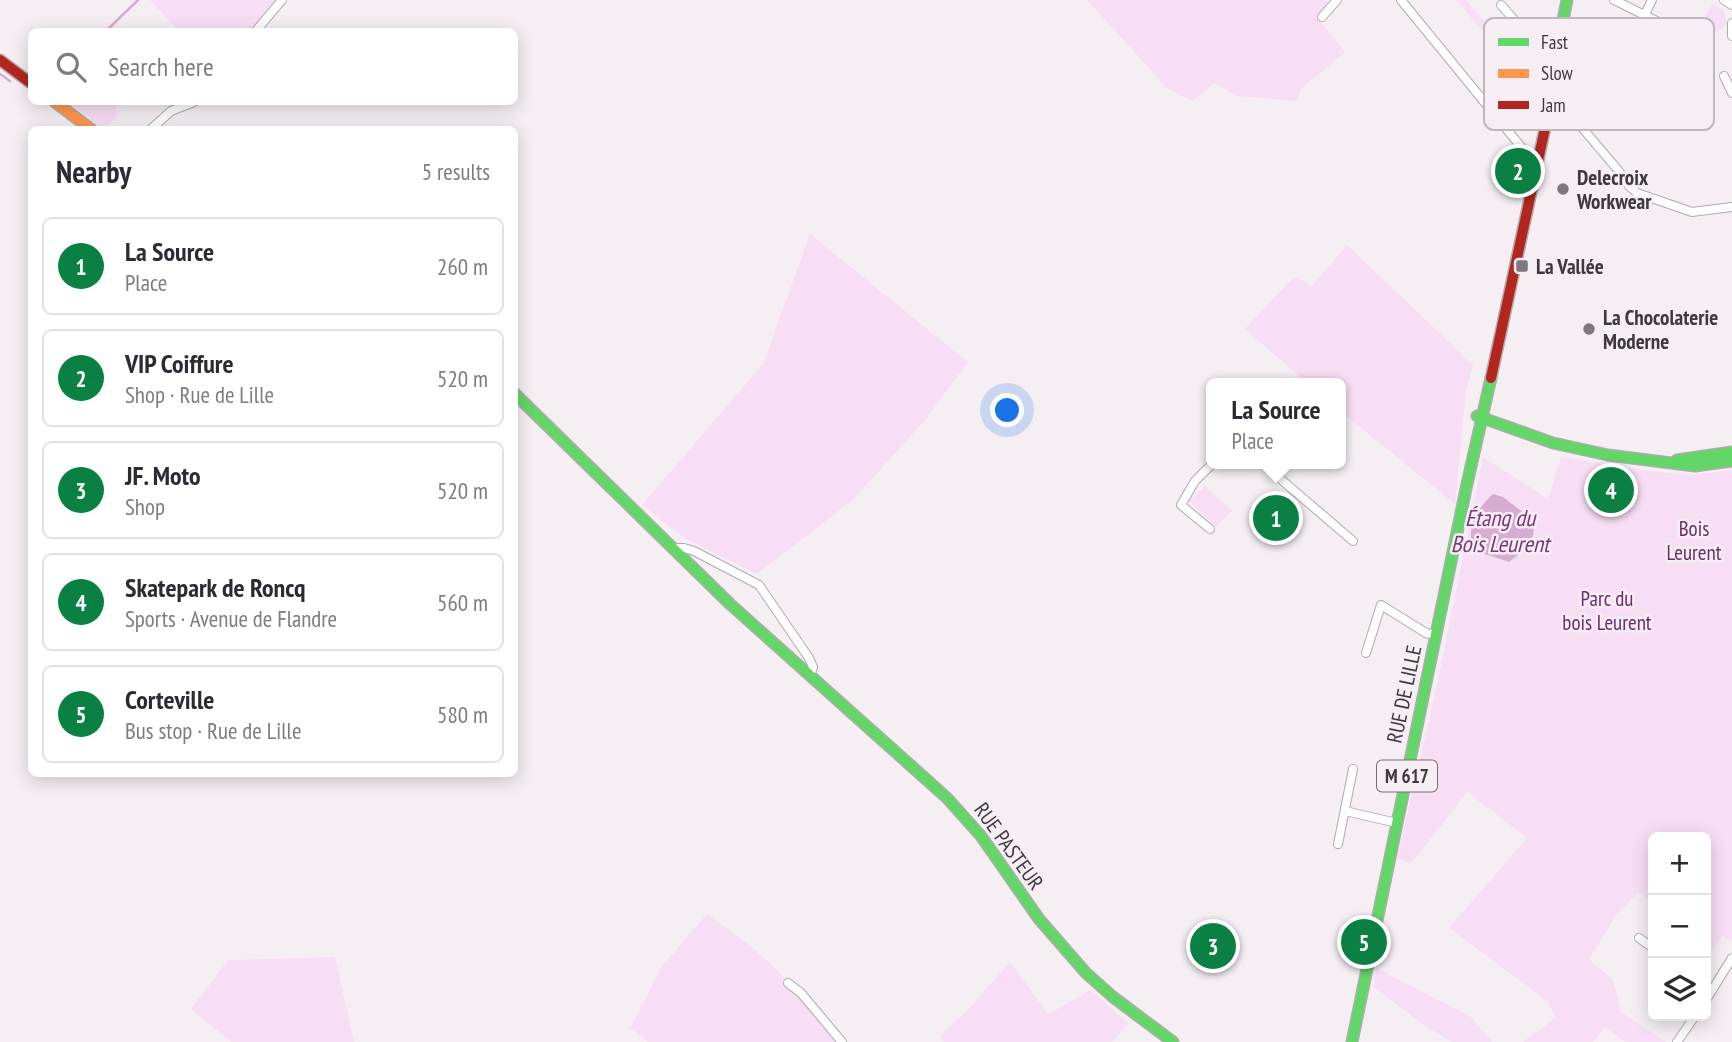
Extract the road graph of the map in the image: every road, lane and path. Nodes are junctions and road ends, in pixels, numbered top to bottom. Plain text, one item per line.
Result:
1 (282, 0) edge
2 (1337, 0) edge
3 (1401, 0) edge
4 (1569, 0) edge
5 (1614, 0) edge
6 (1652, 0) edge
7 (1724, 0) edge
8 (1501, 5) dead end
9 (1732, 5) edge
10 (1645, 15) junction
11 (1322, 17) dead end
12 (1513, 18) edge
13 (1565, 18) edge
14 (1651, 18) edge
15 (1732, 23) edge
16 (259, 28) edge
17 (1732, 36) edge
18 (0, 60) edge
19 (1724, 76) dead end
20 (28, 80) edge
21 (1732, 93) edge
22 (1484, 102) edge
23 (59, 105) edge
24 (185, 105) edge
25 (87, 126) edge
26 (154, 126) edge
27 (1507, 130) edge
28 (1543, 130) edge
29 (1584, 130) edge
30 (1536, 156) junction
31 (1732, 207) edge
32 (518, 389) edge
33 (518, 397) edge
34 (1480, 417) junction
35 (565, 442) junction
36 (1732, 452) edge
37 (1643, 460) junction
38 (1732, 461) edge
39 (1207, 469) edge
40 (1269, 469) edge
41 (1210, 529) dead end
42 (1353, 541) dead end
43 (674, 548) junction
44 (1436, 635) junction
45 (1366, 653) dead end
46 (810, 676) junction
47 (1353, 769) dead end
48 (1345, 811) junction
49 (1397, 822) junction
50 (1338, 844) dead end
51 (1639, 938) dead end
52 (1648, 944) edge
53 (1732, 958) edge
54 (788, 982) dead end
55 (1711, 988) edge
56 (1692, 1021) edge
57 (1352, 1040) edge
58 (1170, 1041) edge
59 (842, 1042) edge
60 (1677, 1042) edge

1 - 16 street
2 - 11 street
3 - 22 street
4 - 13 main road, RUE DE LILLE / M 617
5 - 10 street
6 - 10 street
7 - 9 street
8 - 12 street
10 - 14 street
15 - 17 street
18 - 20 main road
19 - 21 street
23 - 25 main road
24 - 26 street
27 - 30 street
28 - 30 main road, RUE DE LILLE / M 617
29 - 31 street
30 - 34 main road, RUE DE LILLE / M 617
32 - 35 main road, RUE PASTEUR
33 - 35 main road, RUE PASTEUR
34 - 37 main road
34 - 44 main road, RUE DE LILLE / M 617
35 - 43 main road, RUE PASTEUR
36 - 37 main road
37 - 38 main road
39 - 41 street
40 - 42 street
43 - 46 main road, RUE PASTEUR
43 - 46 street, RUE PASTEUR
44 - 45 street
44 - 49 main road, RUE DE LILLE / M 617
46 - 58 main road, RUE PASTEUR
47 - 48 street
48 - 49 street
48 - 50 street
49 - 57 main road, RUE DE LILLE / M 617
51 - 52 street
53 - 55 street
54 - 59 street
56 - 60 street

